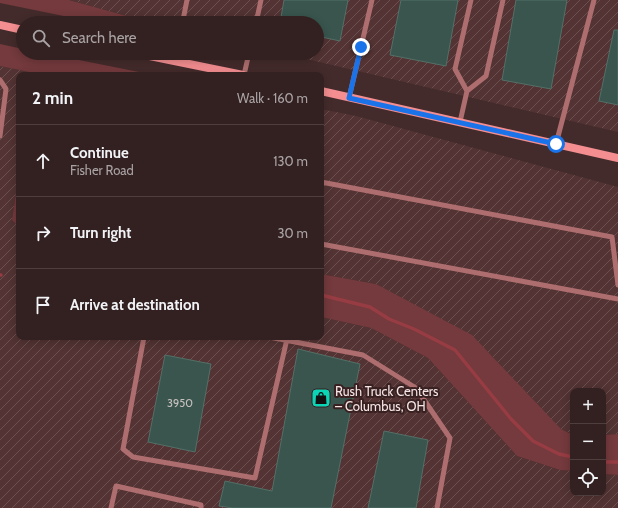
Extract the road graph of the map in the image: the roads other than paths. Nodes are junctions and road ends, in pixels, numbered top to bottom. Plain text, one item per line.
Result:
1 (187, 0) edge
2 (261, 0) edge
3 (372, 0) edge
4 (471, 0) edge
5 (503, 0) edge
6 (594, 0) edge
7 (184, 16) edge
8 (258, 16) edge
9 (0, 25) edge
10 (16, 28) edge
11 (164, 60) edge
12 (247, 60) edge
13 (215, 72) edge
14 (245, 72) edge
15 (0, 80) edge
16 (467, 91) junction
17 (324, 92) edge
18 (349, 98) junction
19 (460, 122) junction
20 (0, 136) edge
21 (556, 144) junction
22 (618, 158) edge
23 (324, 183) edge
24 (324, 245) edge
25 (618, 285) edge
26 (618, 299) edge
27 (143, 340) edge
28 (287, 340) edge
29 (292, 340) edge
30 (111, 508) edge
31 (202, 508) edge
32 (437, 508) edge

1 - 7 lane
2 - 8 lane
3 - 18 lane
4 - 16 lane
5 - 16 lane
6 - 21 lane
9 - 10 main road
11 - 13 main road
12 - 14 lane
15 - 20 lane
16 - 19 lane
17 - 18 main road
18 - 19 main road
19 - 21 main road
21 - 22 main road
23 - 25 lane
24 - 26 lane
27 - 28 lane
29 - 32 lane
30 - 31 lane

